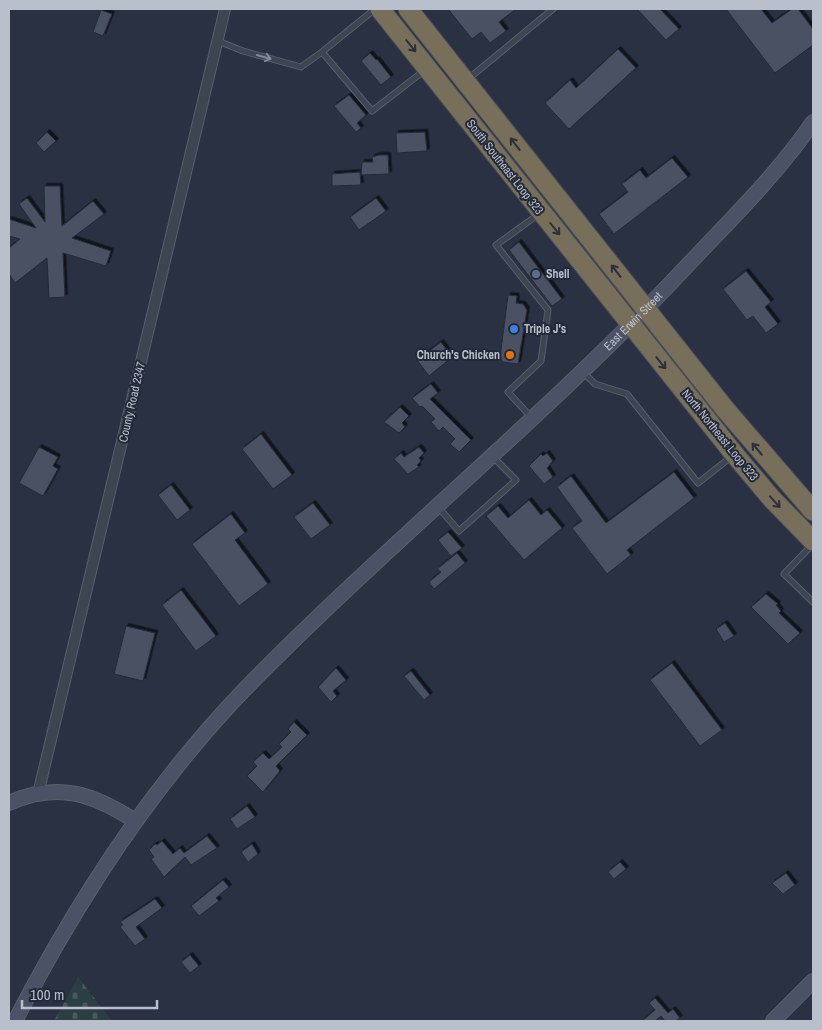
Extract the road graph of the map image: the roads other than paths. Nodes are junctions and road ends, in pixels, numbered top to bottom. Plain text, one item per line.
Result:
1 (225, 9) edge
2 (375, 9) edge
3 (380, 9) edge
4 (408, 9) edge
5 (553, 9) edge
6 (218, 42) junction
7 (322, 52) junction
8 (428, 68) junction
9 (465, 81) junction
10 (813, 122) edge
11 (541, 212) junction
12 (646, 310) junction
13 (631, 325) junction
14 (582, 372) junction
15 (533, 419) junction
16 (735, 455) junction
17 (493, 457) junction
18 (438, 507) junction
19 (813, 511) edge
20 (813, 543) edge
21 (813, 602) edge
22 (38, 794) junction
23 (9, 803) edge
24 (136, 821) junction
25 (813, 981) edge
26 (15, 1021) edge
27 (773, 1021) edge

1 - 6 street, County Road 2347
2 - 7 lane
3 -> 8 highway, South Southeast Loop 323
4 - 9 highway, South Southeast Loop 323
5 - 9 lane
6 -> 7 lane
6 - 22 street, County Road 2347
7 - 8 lane
8 - 11 highway, South Southeast Loop 323
12 -> 9 highway, South Southeast Loop 323
10 - 12 main road, East Erwin Street
11 -> 13 highway, South Southeast Loop 323
11 - 15 lane
12 - 13 main road, East Erwin Street
19 -> 12 highway, North Northeast Loop 323
13 - 14 main road, East Erwin Street
13 -> 16 highway, North Northeast Loop 323
14 - 15 main road, East Erwin Street
14 - 16 lane
15 - 17 main road, East Erwin Street
16 -> 20 highway, North Northeast Loop 323
17 - 18 main road, East Erwin Street
17 - 18 lane
18 - 24 main road, East Erwin Street
20 - 21 lane
22 - 23 main road
22 - 24 main road
24 - 26 main road, East Erwin Street
25 - 27 main road

